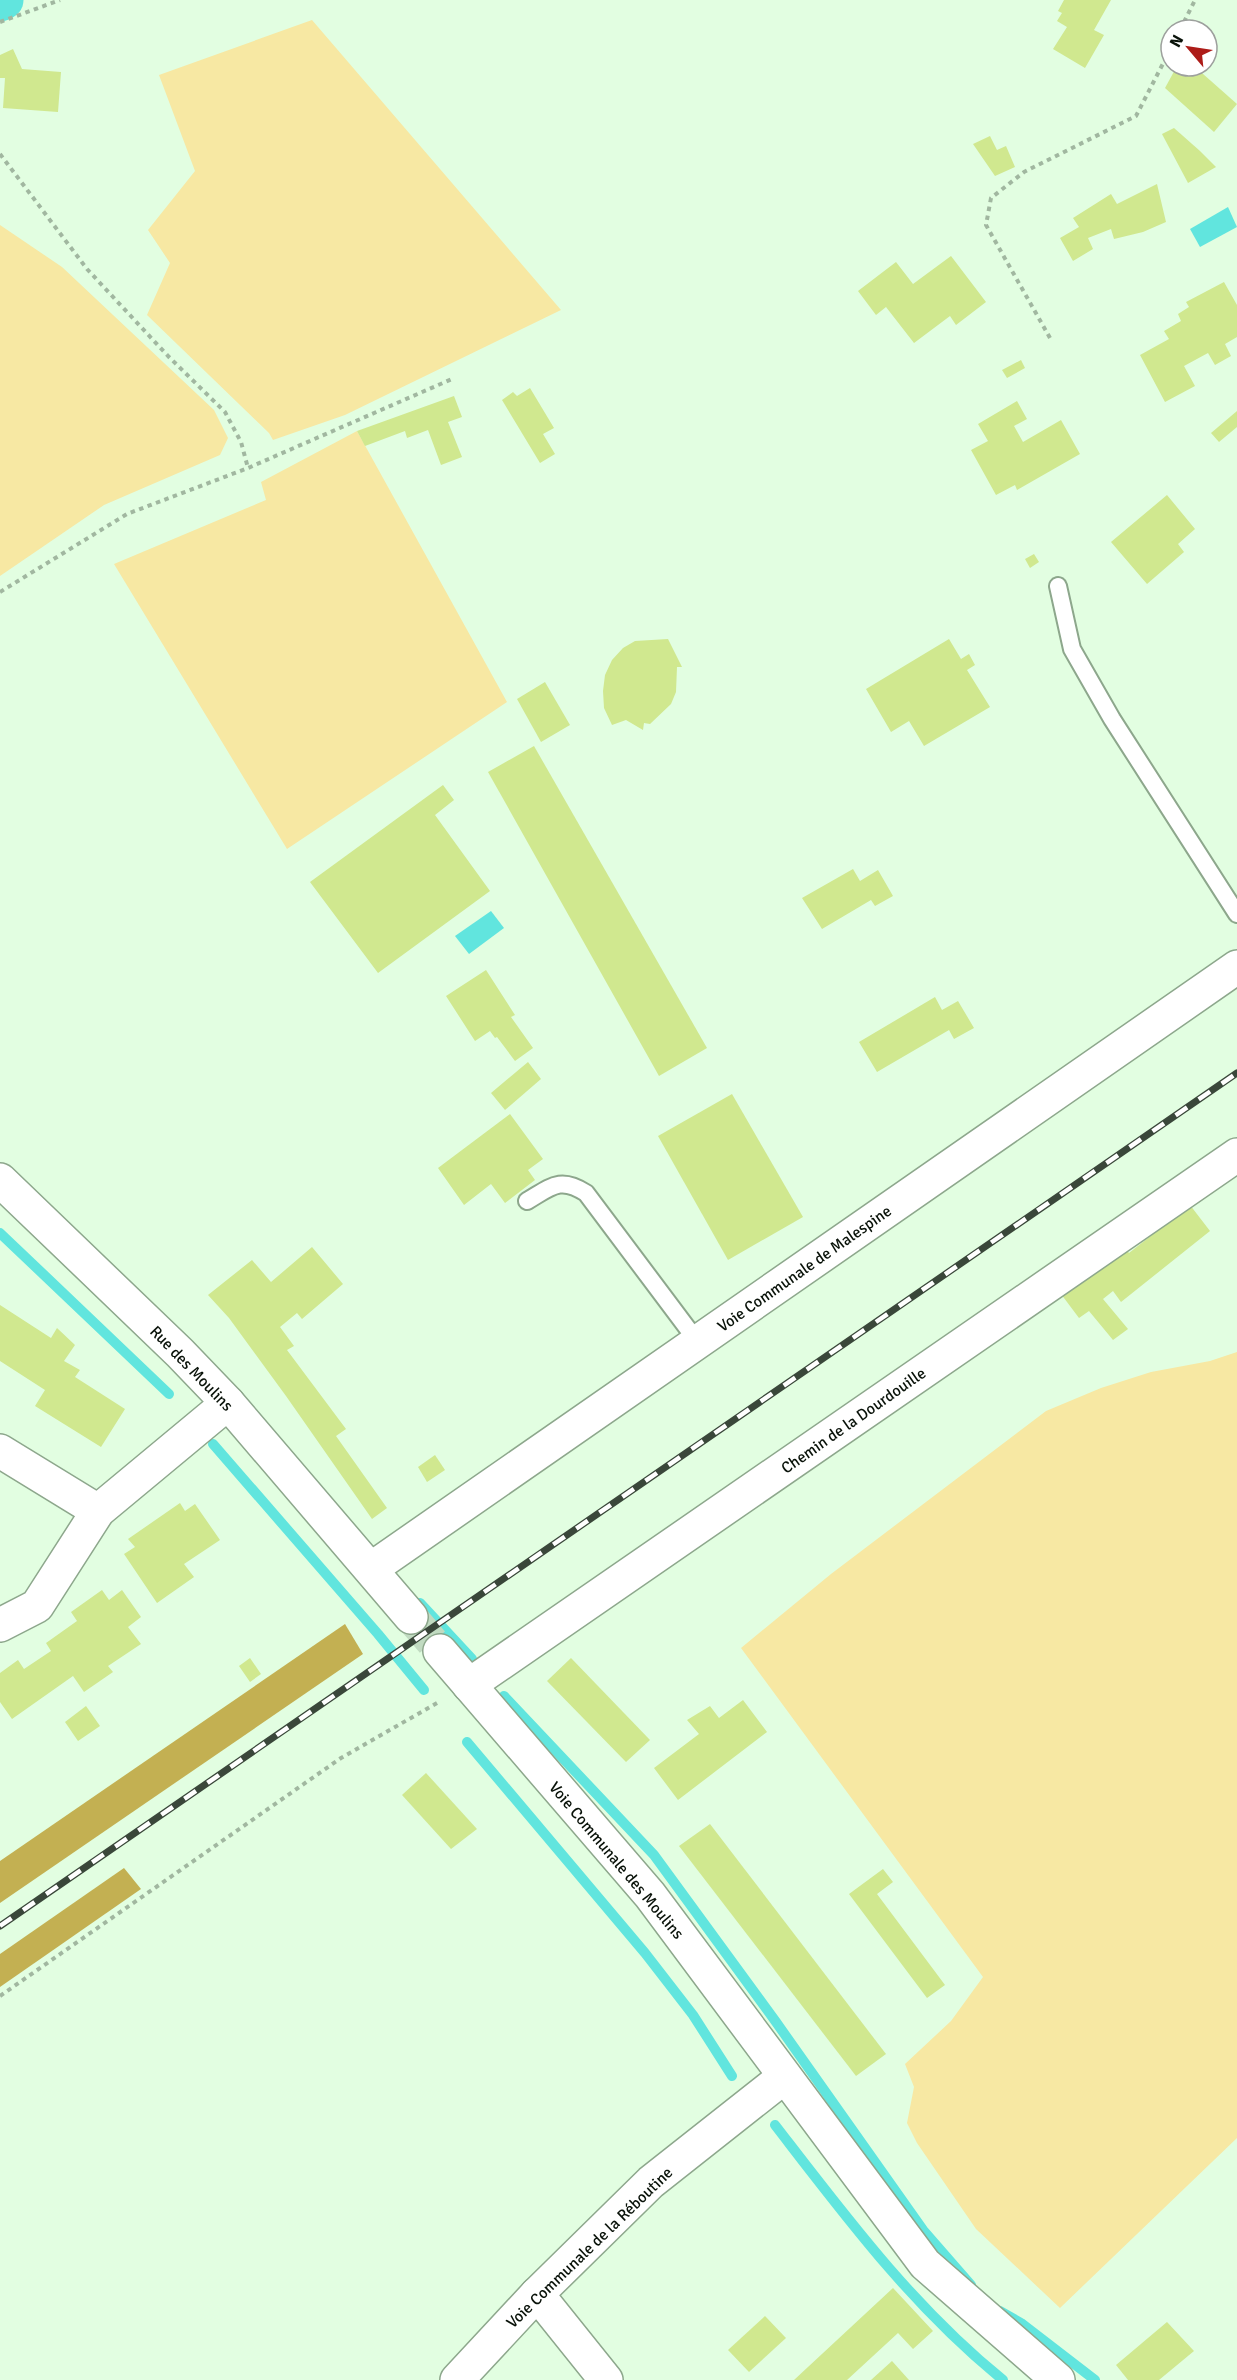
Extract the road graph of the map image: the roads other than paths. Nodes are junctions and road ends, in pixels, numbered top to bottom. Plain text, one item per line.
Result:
1 (1058, 586) dead end
2 (1237, 914) edge
3 (1237, 967) edge
4 (1237, 1155) edge
5 (0, 1180) edge
6 (526, 1201) dead end
7 (698, 1341) junction
8 (228, 1403) junction
9 (0, 1451) edge
10 (98, 1511) junction
11 (371, 1569) junction
12 (411, 1617) tunnel mouth
13 (0, 1625) edge
14 (440, 1651) tunnel mouth
15 (469, 1685) junction
16 (783, 2077) junction
17 (537, 2294) junction
18 (458, 2380) edge
19 (606, 2380) edge
20 (1058, 2380) edge

1 - 2 lane
3 - 7 street, Voie Communale de Malespine
4 - 15 street, Chemin de la Dourdouille
5 - 8 street, Rue des Moulins
6 - 7 lane
7 - 11 street, Voie Communale de Malespine
8 - 10 street
8 - 11 street, Rue des Moulins
9 - 10 street
10 - 13 street
11 - 12 street
14 - 15 street, Voie Communale des Moulins
15 - 16 street, Voie Communale des Moulins
16 - 17 street, Voie Communale de la Réboutine
16 - 20 street, Voie Communale des Moulins
17 - 18 street, Voie Communale de la Réboutine
17 - 19 street

